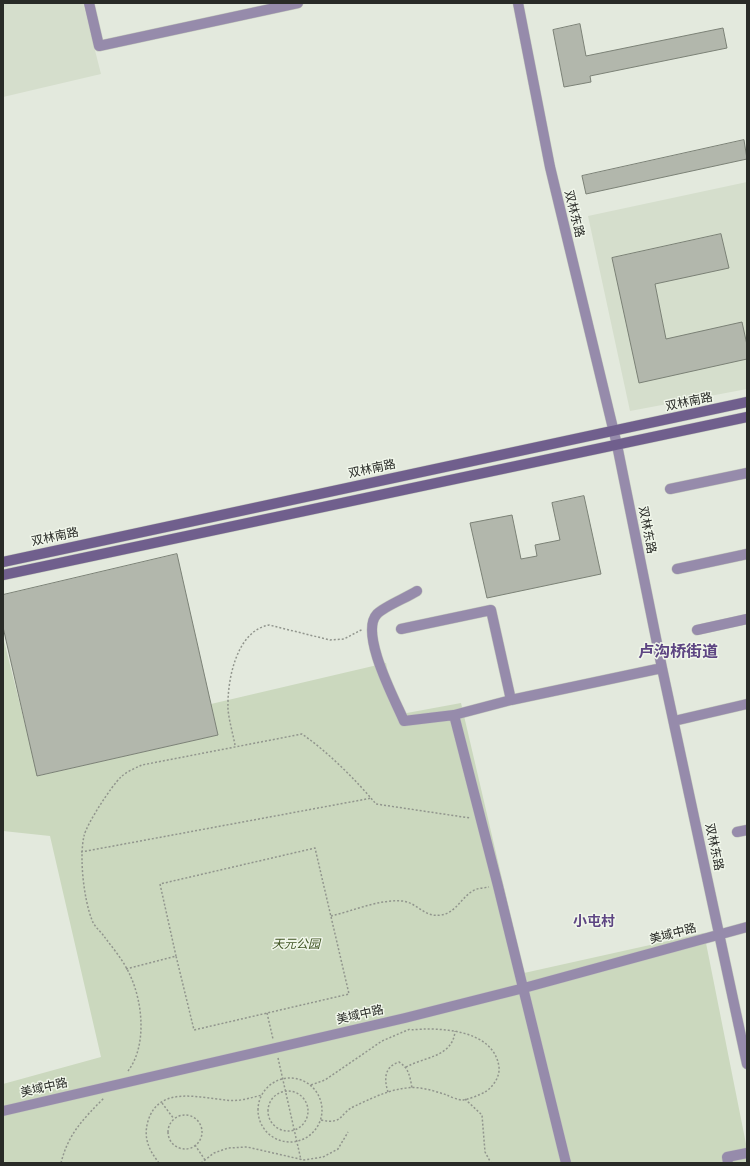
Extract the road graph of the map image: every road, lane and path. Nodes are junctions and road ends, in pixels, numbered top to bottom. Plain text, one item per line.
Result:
1 (89, 3) edge
2 (298, 3) edge
3 (518, 3) edge
4 (747, 402) edge
5 (747, 417) edge
6 (614, 431) junction
7 (617, 445) junction
8 (747, 473) edge
9 (670, 489) dead end
10 (747, 554) edge
11 (3, 562) edge
12 (677, 570) dead end
13 (3, 575) edge
14 (417, 591) dead end
15 (747, 619) edge
16 (372, 624) junction
17 (401, 629) dead end
18 (697, 630) dead end
19 (662, 668) junction
20 (511, 700) junction
21 (747, 704) edge
22 (454, 715) junction
23 (674, 721) junction
24 (235, 745) junction
25 (372, 798) junction
26 (482, 820) junction
27 (81, 852) junction
28 (498, 886) junction
29 (330, 916) junction
30 (747, 927) edge
31 (720, 935) junction
32 (176, 956) junction
33 (126, 969) junction
34 (524, 988) junction
35 (266, 1013) junction
36 (405, 1018) junction
37 (410, 1030) junction
38 (455, 1032) junction
39 (276, 1048) junction
40 (747, 1064) edge
41 (406, 1067) junction
42 (282, 1079) junction
43 (118, 1084) junction
44 (311, 1086) junction
45 (412, 1088) junction
46 (285, 1091) junction
47 (388, 1092) junction
48 (262, 1095) junction
49 (465, 1099) junction
50 (162, 1102) junction
51 (3, 1112) edge
52 (174, 1119) junction
53 (321, 1120) junction
54 (294, 1130) junction
55 (348, 1132) dead end
56 (296, 1142) junction
57 (195, 1145) junction
58 (747, 1153) edge
59 (205, 1160) junction
60 (300, 1160) junction
61 (61, 1163) edge
62 (159, 1163) edge
63 (201, 1163) edge
64 (491, 1163) edge
65 (566, 1163) edge
66 (728, 1163) edge

1 - 2 street
3 - 6 street, 双林东路
4 - 6 street, 双林南路
5 - 7 street
6 - 7 street, 双林东路
6 - 11 street, 双林南路
7 - 13 street
7 - 19 street, 双林东路
8 - 9 street
10 - 12 street
14 - 16 street
15 - 18 street
16 - 22 street
16 - 24 path
17 - 20 street
19 - 20 street
19 - 23 street, 双林东路
20 - 22 street
21 - 23 street
22 - 26 street
23 - 31 street, 双林东路
24 - 25 path
24 - 27 path
25 - 26 path
25 - 27 path
26 - 28 street
27 - 33 path
28 - 29 path
28 - 34 street
29 - 32 path
29 - 35 path
30 - 31 street, 美域中路
31 - 34 street, 美域中路
31 - 40 street, 双林东路
32 - 33 path
32 - 35 path
33 - 43 path
34 - 36 street, 美域中路
34 - 65 street
35 - 39 path
36 - 37 path
36 - 39 street, 美域中路
37 - 38 path
37 - 44 path
38 - 41 path
38 - 49 path
39 - 42 path
39 - 43 street, 美域中路
41 - 45 path
41 - 47 path
42 - 44 path
42 - 46 path
42 - 48 path
43 - 51 street, 美域中路
43 - 61 path
44 - 53 path
45 - 47 path
45 - 49 path
46 - 54 path
46 - 54 path
46 - 54 path
47 - 53 path
48 - 50 path
48 - 56 path
49 - 64 path
50 - 52 path
50 - 62 path
52 - 57 path
52 - 57 path
53 - 56 path
54 - 56 path
55 - 60 path
56 - 60 path
57 - 59 path
58 - 66 street
59 - 60 path
59 - 63 path

